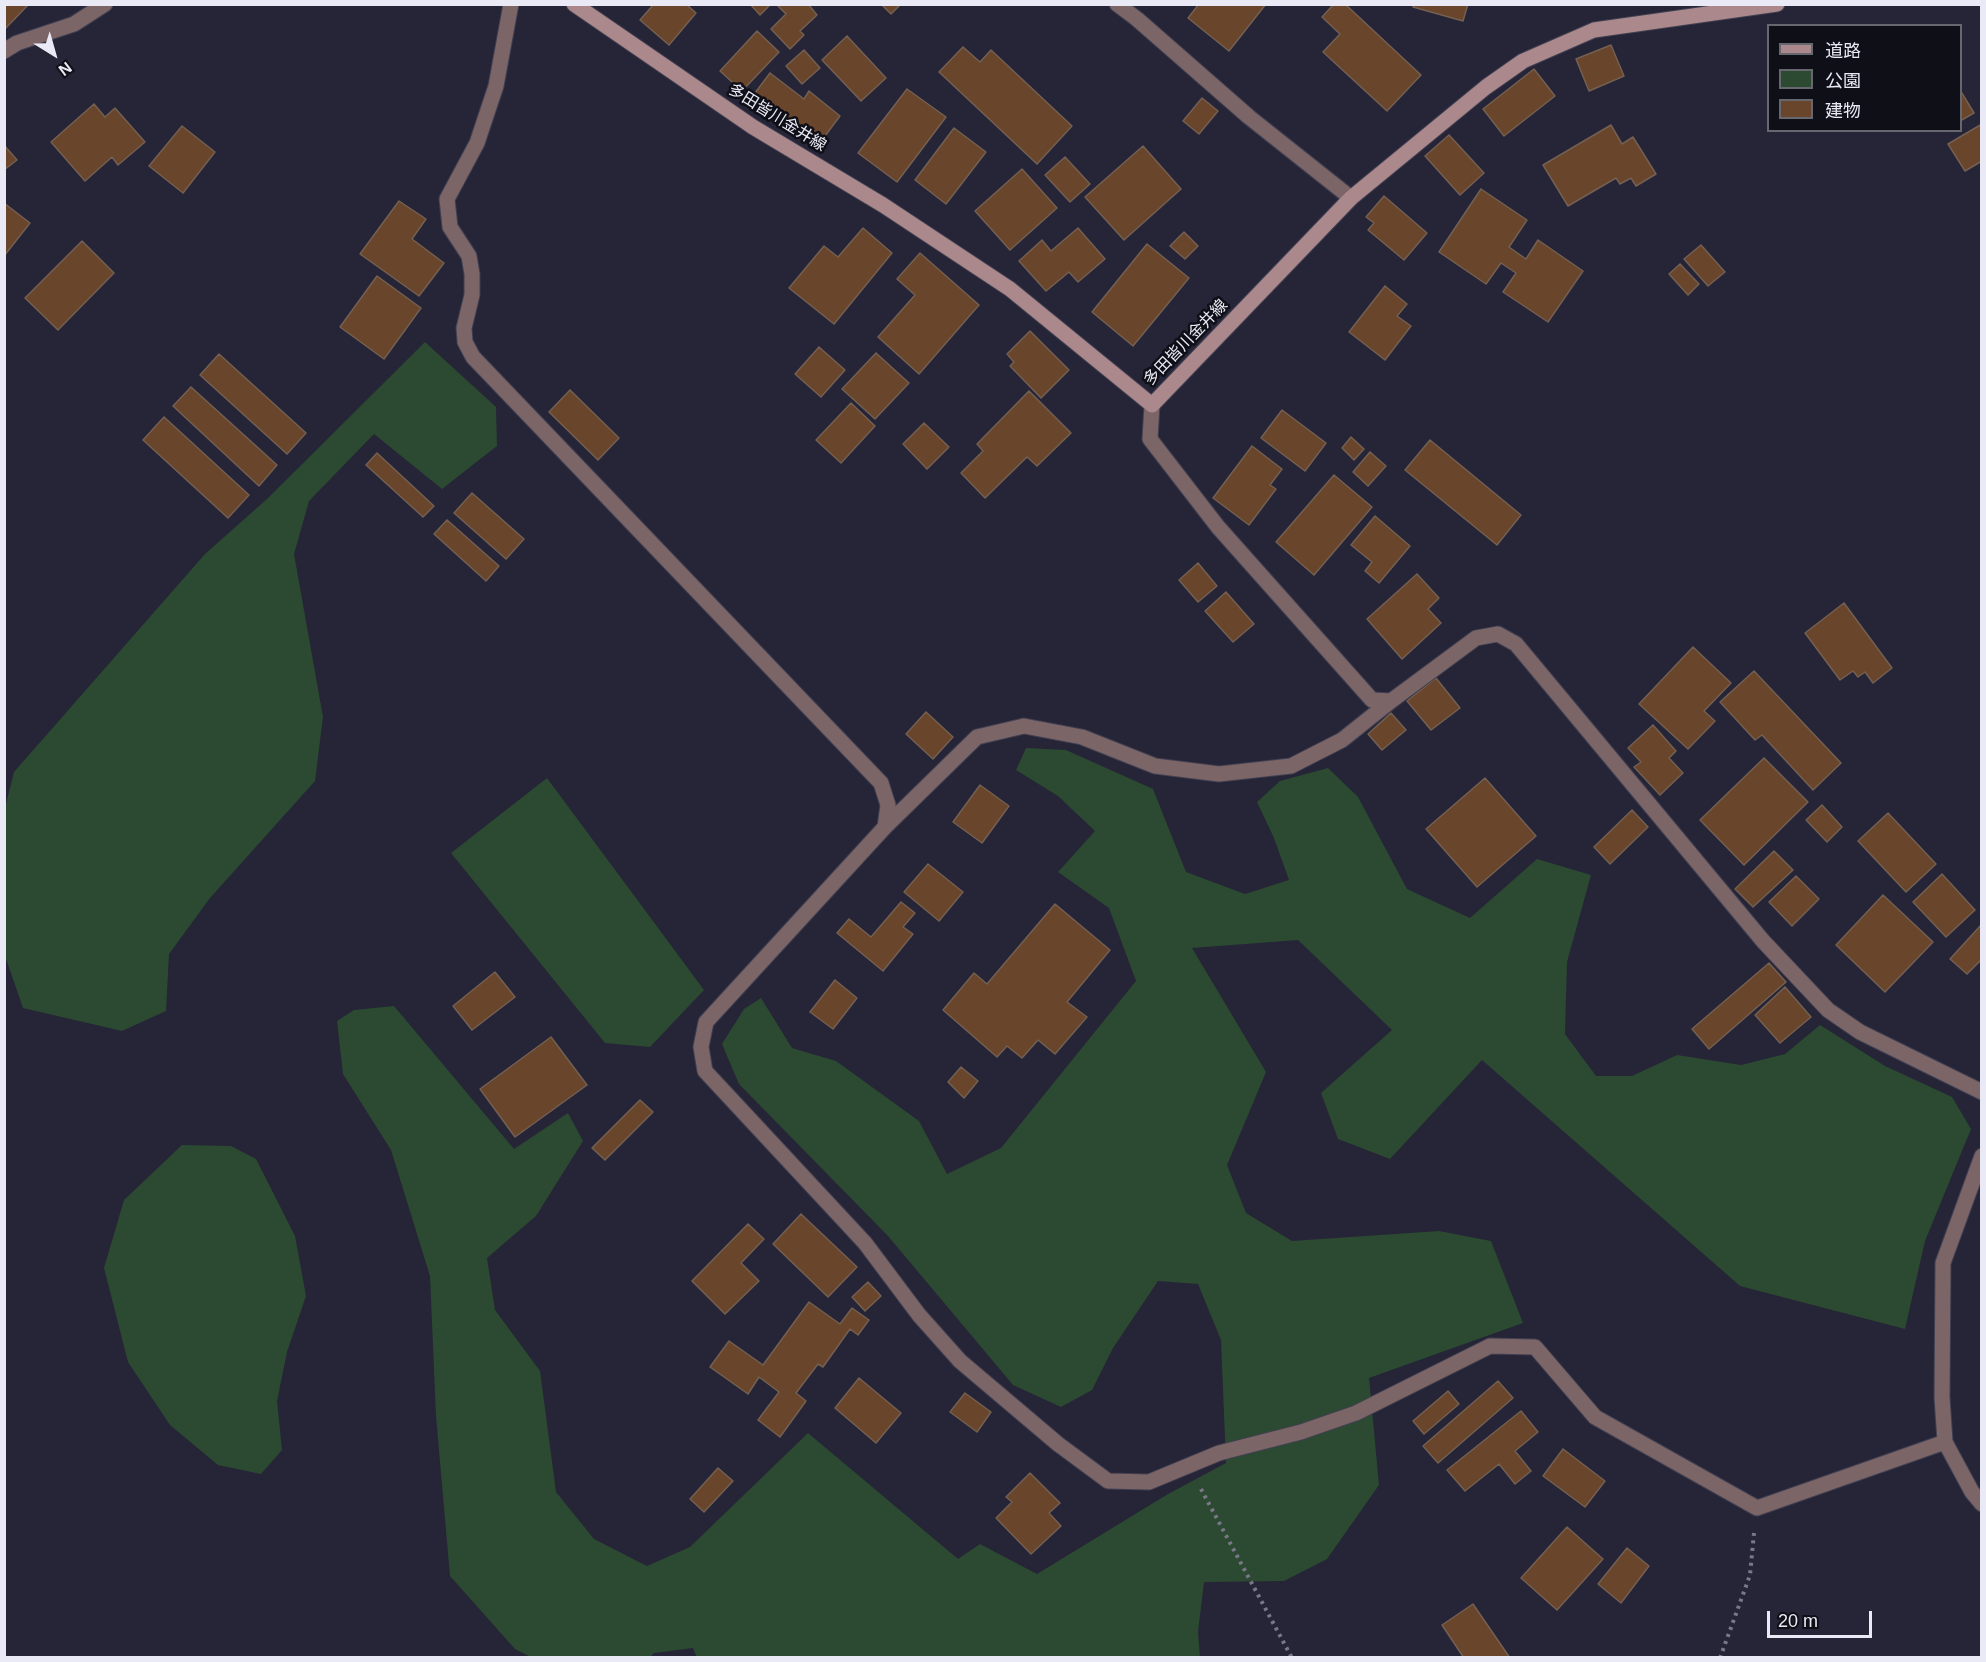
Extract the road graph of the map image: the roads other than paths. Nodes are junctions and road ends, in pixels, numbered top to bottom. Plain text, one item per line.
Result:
1 (105, 4) edge
2 (512, 4) edge
3 (574, 4) edge
4 (1117, 4) edge
5 (1777, 4) edge
6 (4, 51) edge
7 (1351, 198) junction
8 (1152, 405) junction
9 (1391, 701) junction
10 (885, 827) junction
11 (1982, 1092) edge
12 (1982, 1156) edge
13 (1945, 1442) junction
14 (1982, 1504) edge

1 - 6 street
2 - 10 street
3 - 8 main road, 多田皆川金井線
4 - 7 street
5 - 7 main road, 多田皆川金井線
7 - 8 main road, 多田皆川金井線
8 - 9 street
9 - 10 street
9 - 11 street
10 - 13 street
12 - 13 street
13 - 14 street

